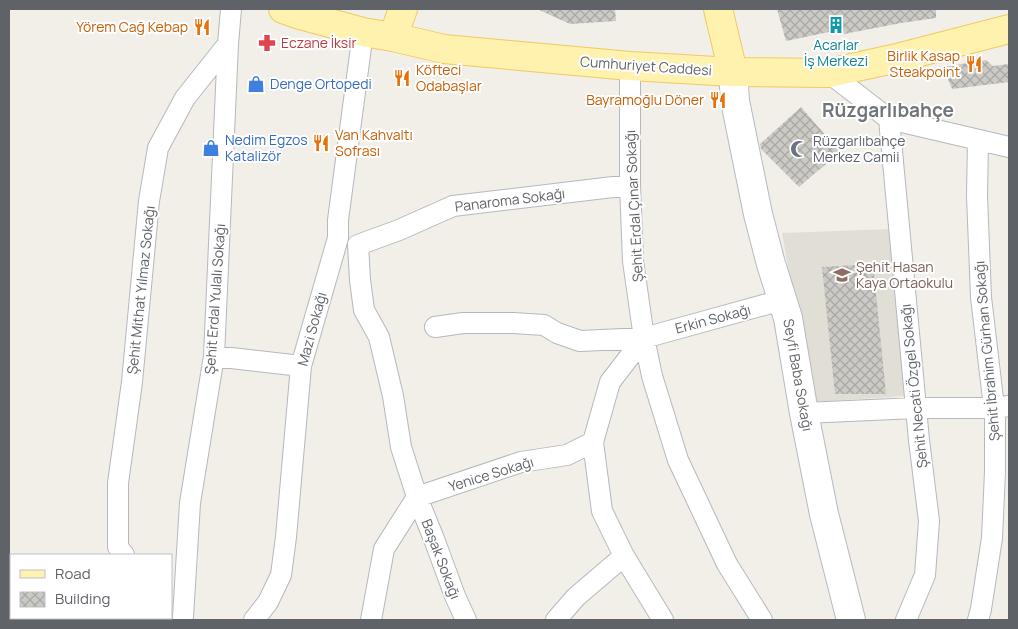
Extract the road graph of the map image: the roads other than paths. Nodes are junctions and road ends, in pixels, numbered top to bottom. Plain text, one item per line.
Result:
1 (232, 9) edge
2 (283, 9) edge
3 (403, 9) edge
4 (718, 9) edge
5 (1009, 30) edge
6 (362, 32) junction
7 (393, 37) junction
8 (228, 44) junction
9 (630, 66) junction
10 (733, 72) junction
11 (829, 73) junction
12 (889, 119) junction
13 (978, 140) junction
14 (1009, 147) edge
15 (630, 185) junction
16 (338, 238) junction
17 (358, 245) junction
18 (782, 300) junction
19 (435, 327) dead end
20 (644, 338) junction
21 (214, 356) junction
22 (301, 366) junction
23 (1002, 407) edge
24 (916, 408) junction
25 (804, 413) junction
26 (593, 442) junction
27 (417, 497) junction
28 (123, 554) edge
29 (624, 556) junction
30 (181, 616) edge
31 (254, 620) edge
32 (370, 620) edge
33 (466, 620) edge
34 (556, 620) edge
35 (663, 620) edge
36 (762, 620) edge
37 (851, 620) edge
38 (906, 620) edge
39 (978, 620) edge

1 - 8 street, Şehit Erdal Yulalı Sokağı
2 - 6 main road, Cumhuriyet Caddesi
3 - 7 main road
4 - 10 main road
5 - 11 main road, Cumhuriyet Caddesi
6 - 7 main road, Cumhuriyet Caddesi
6 - 16 street, Mazi Sokağı
7 - 9 main road, Cumhuriyet Caddesi
8 - 21 street, Şehit Erdal Yulalı Sokağı
8 - 28 street, Şehit Mithat Yılmaz Sokağı
9 - 10 main road, Cumhuriyet Caddesi
9 - 15 street, Şehit Erdal Çınar Sokağı
10 - 11 main road, Cumhuriyet Caddesi
10 - 18 street, Seyfi Baba Sokağı
11 - 12 street
12 - 13 street
12 - 24 street, Şehit Necati Özgel Sokağı
13 - 14 street
13 - 23 street, Şehit İbrahim Gürhan Sokağı
15 - 17 street, Panaroma Sokağı
15 - 20 street, Şehit Erdal Çınar Sokağı
16 - 17 street
16 - 22 street, Mazi Sokağı
17 - 27 street
18 - 20 street, Erkin Sokağı
18 - 25 street, Seyfi Baba Sokağı
19 - 20 street, Erkin Sokağı
20 - 26 street
20 - 36 street, Şehit Erdal Çınar Sokağı
21 - 22 street
21 - 30 street, Şehit Erdal Yulalı Sokağı
22 - 31 street, Mazi Sokağı
23 - 24 street
23 - 39 street, Şehit İbrahim Gürhan Sokağı
24 - 25 street
24 - 38 street, Şehit Necati Özgel Sokağı
25 - 37 street, Seyfi Baba Sokağı
26 - 27 street, Yenice Sokağı
26 - 29 street
27 - 32 street
27 - 33 street, Başak Sokağı
29 - 34 street
29 - 35 street

